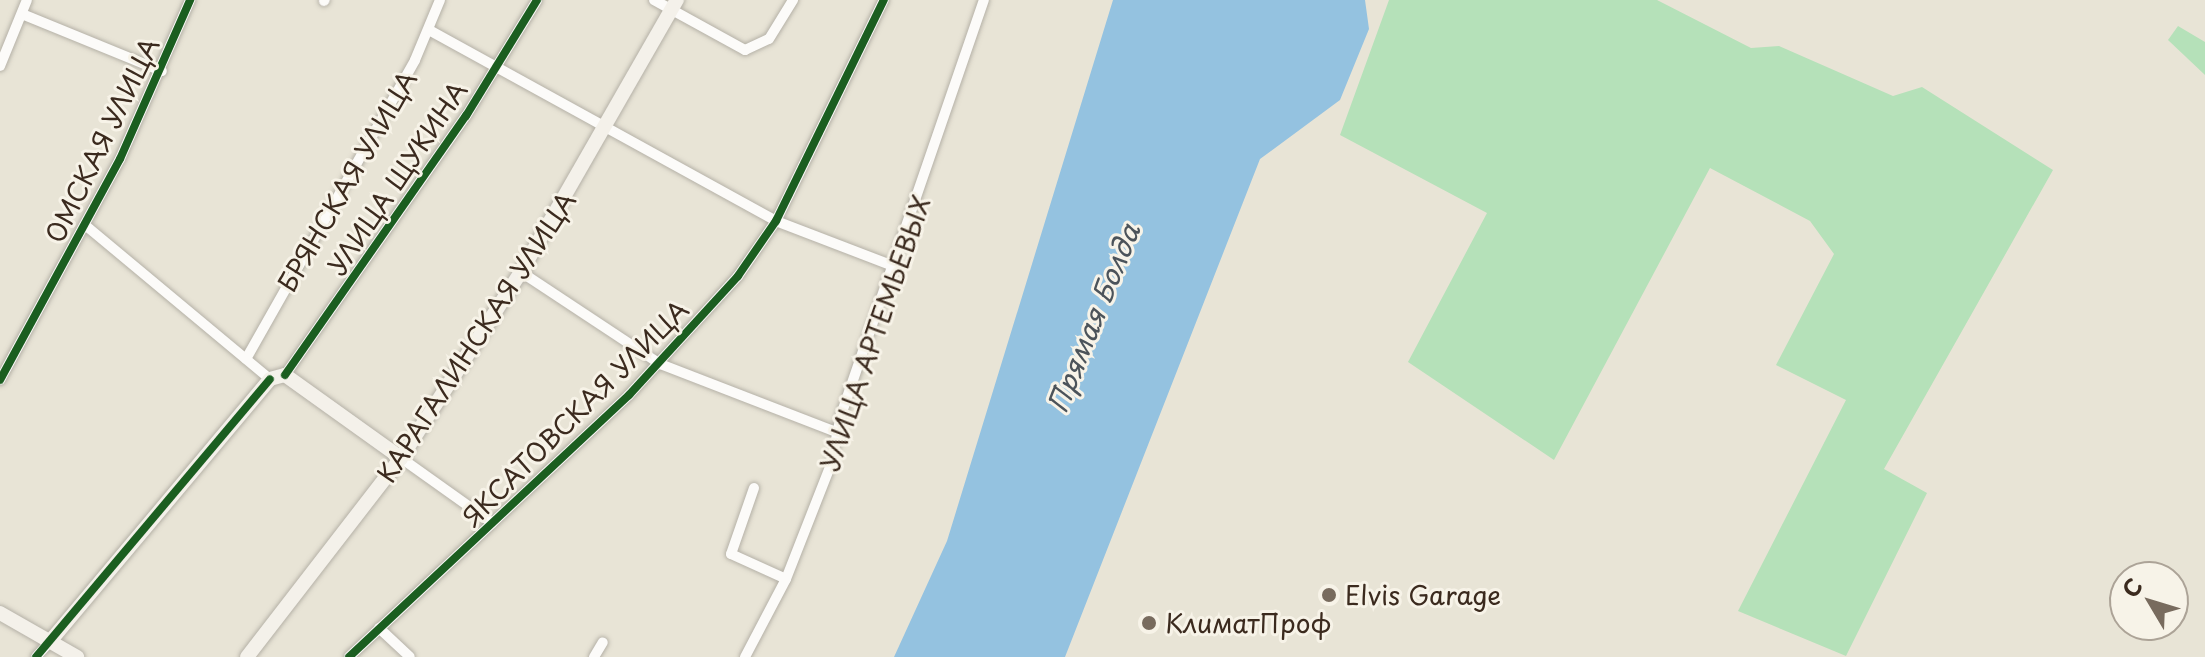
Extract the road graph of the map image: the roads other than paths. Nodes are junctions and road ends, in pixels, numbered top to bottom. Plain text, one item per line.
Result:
1 (27, 0) edge
2 (190, 0) edge
3 (440, 0) edge
4 (537, 0) edge
5 (654, 0) edge
6 (793, 0) edge
7 (884, 0) edge
8 (984, 0) edge
9 (674, 6) edge
10 (22, 14) junction
11 (429, 30) junction
12 (0, 66) edge
13 (495, 69) junction
14 (162, 71) junction
15 (606, 131) junction
16 (776, 221) junction
17 (85, 225) junction
18 (896, 267) junction
19 (521, 272) junction
20 (246, 359) junction
21 (660, 364) junction
22 (278, 377) junction
23 (0, 380) edge
24 (836, 432) junction
25 (401, 458) junction
26 (754, 488) dead end
27 (492, 523) junction
28 (786, 579) junction
29 (0, 613) edge
30 (379, 628) junction
31 (52, 639) junction
32 (603, 642) dead end
33 (36, 657) edge
34 (77, 657) edge
35 (247, 657) edge
36 (349, 657) edge
37 (410, 657) edge
38 (594, 657) edge
39 (745, 657) edge

1 - 10 street
2 - 14 street, ОМСКАЯ УЛИЦА
3 - 11 street, БРЯНСКАЯ УЛИЦА
4 - 13 street, УЛИЦА ЩУКИНА
5 - 9 street
6 - 9 street
7 - 16 street, ЯКСАТОВСКАЯ УЛИЦА
8 - 18 street, УЛИЦА АРТЕМЬЕВЫХ
9 - 15 street, КАРАГАЛИНСКАЯ УЛИЦА
10 - 12 street
10 - 14 street
11 - 13 street
11 - 20 street, БРЯНСКАЯ УЛИЦА
13 - 15 street
13 - 22 street, УЛИЦА ЩУКИНА
14 - 17 street, ОМСКАЯ УЛИЦА
15 - 16 street
15 - 19 street, КАРАГАЛИНСКАЯ УЛИЦА
16 - 18 street
16 - 21 street, ЯКСАТОВСКАЯ УЛИЦА
17 - 20 street
17 - 23 street, ОМСКАЯ УЛИЦА
18 - 24 street, УЛИЦА АРТЕМЬЕВЫХ
19 - 21 street
19 - 25 street, КАРАГАЛИНСКАЯ УЛИЦА
20 - 22 street
21 - 24 street
21 - 27 street, ЯКСАТОВСКАЯ УЛИЦА
22 - 25 street
22 - 31 street, УЛИЦА ЩУКИНА
24 - 28 street, УЛИЦА АРТЕМЬЕВЫХ
25 - 27 street
25 - 35 street, КАРАГАЛИНСКАЯ УЛИЦА
26 - 28 street
27 - 30 street, ЯКСАТОВСКАЯ УЛИЦА
28 - 39 street, УЛИЦА АРТЕМЬЕВЫХ
29 - 31 street
30 - 36 street, ЯКСАТОВСКАЯ УЛИЦА
30 - 37 street
31 - 33 street, УЛИЦА ЩУКИНА
31 - 34 street
32 - 38 street

